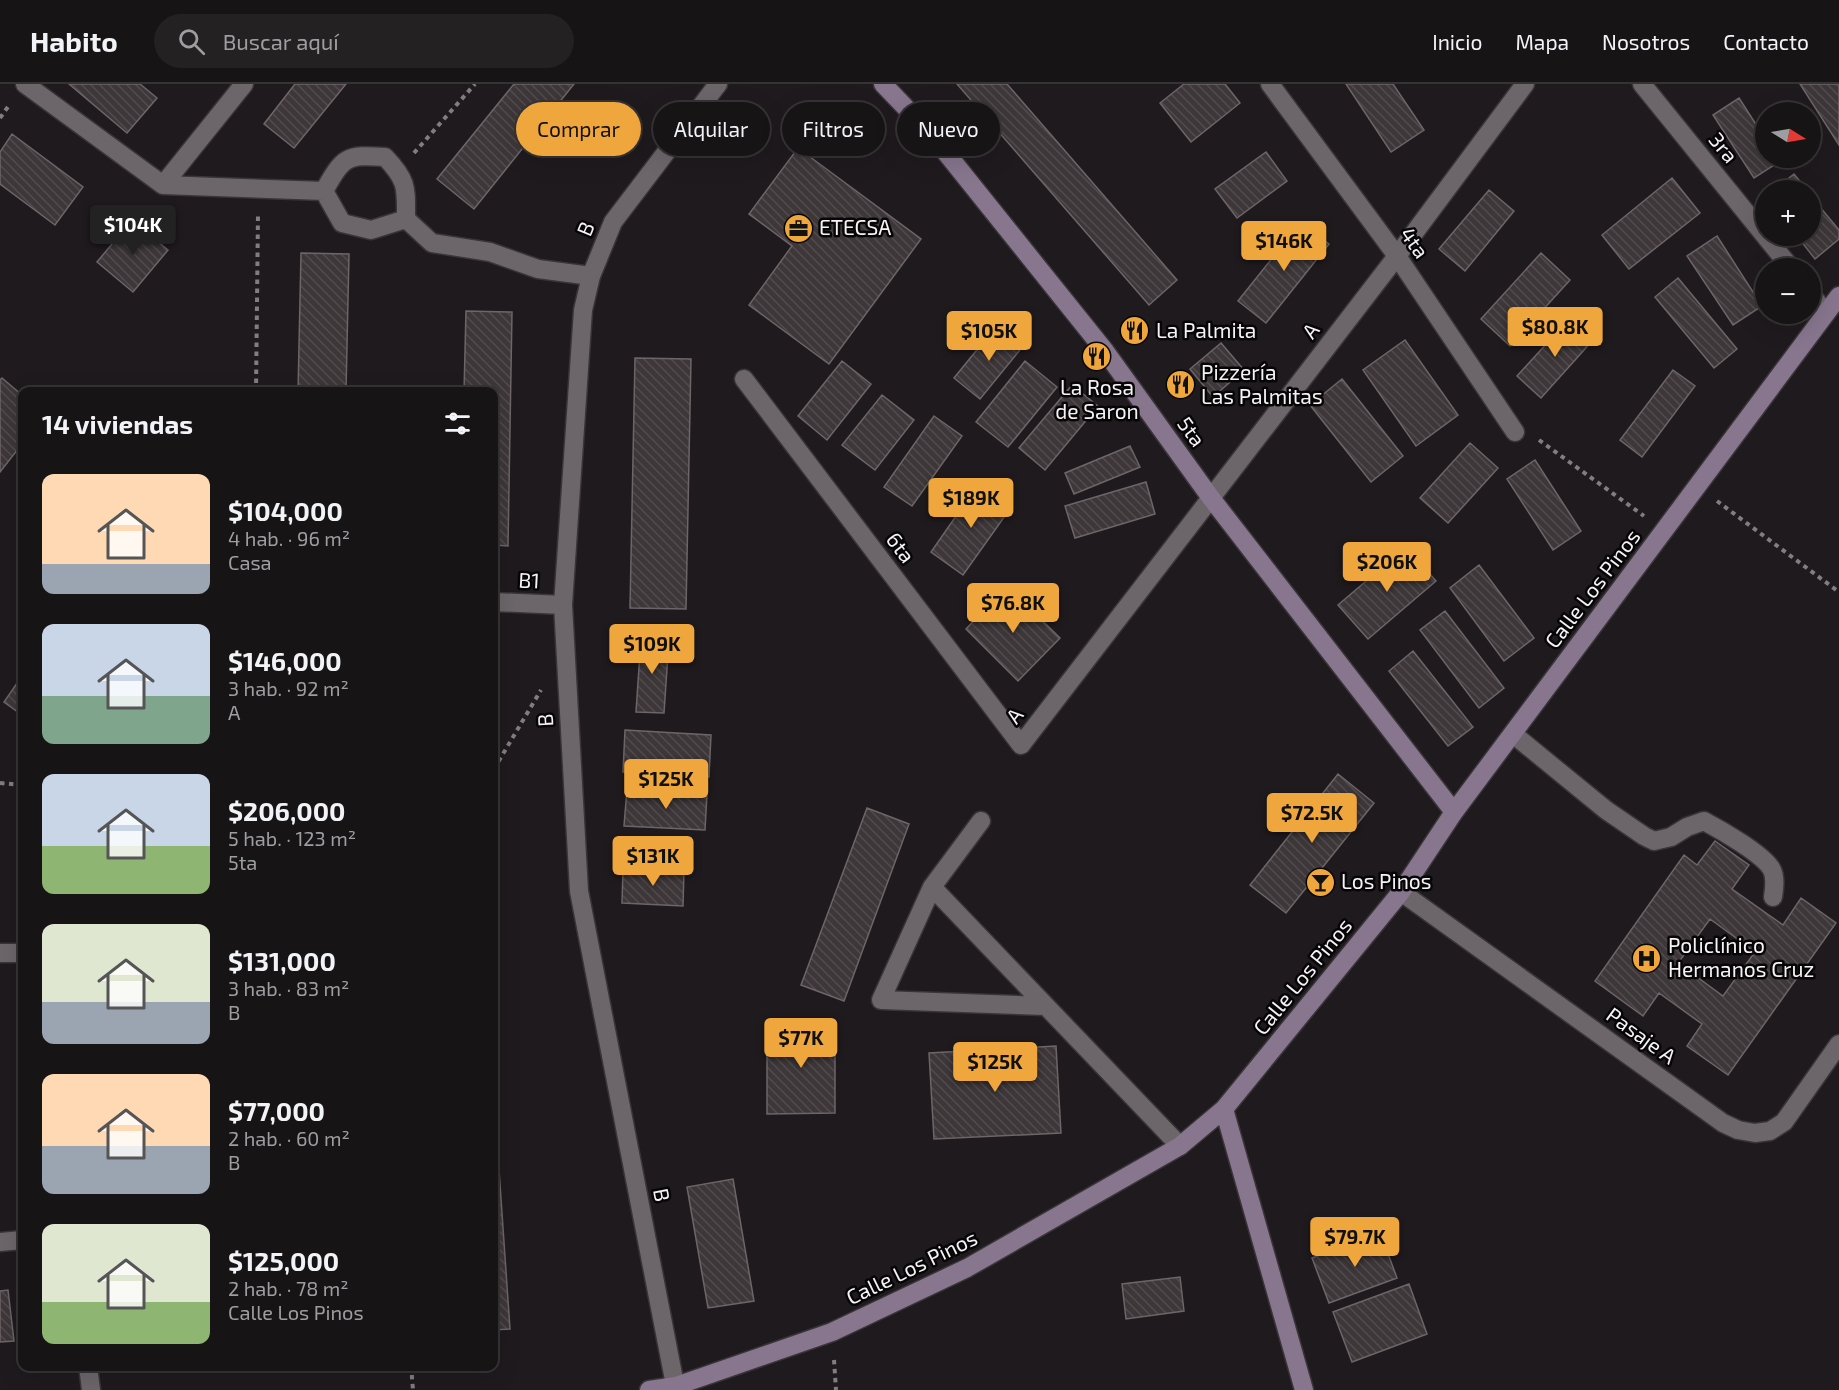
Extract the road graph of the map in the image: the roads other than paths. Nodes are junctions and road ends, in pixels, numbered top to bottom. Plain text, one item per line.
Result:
1 (25, 84) edge
2 (244, 84) edge
3 (717, 84) edge
4 (883, 84) edge
5 (1270, 84) edge
6 (1525, 84) edge
7 (1642, 84) edge
8 (163, 185) junction
9 (324, 191) junction
10 (405, 219) junction
11 (1397, 256) junction
12 (1783, 258) edge
13 (591, 276) junction
14 (1839, 296) edge
15 (1821, 307) edge
16 (1826, 313) junction
17 (744, 379) dead end
18 (1515, 432) dead end
19 (1211, 498) junction
20 (498, 602) edge
21 (563, 605) junction
22 (1513, 734) junction
23 (1021, 745) joint
24 (1454, 812) junction
25 (981, 821) dead end
26 (932, 887) junction
27 (1401, 892) junction
28 (1773, 897) dead end
29 (0, 953) edge
30 (18, 953) edge
31 (1045, 1006) junction
32 (1839, 1044) edge
33 (1224, 1109) junction
34 (1180, 1146) junction
35 (18, 1240) edge
36 (0, 1242) edge
37 (89, 1371) edge
38 (676, 1388) edge
39 (91, 1390) edge
40 (649, 1390) edge
41 (1304, 1390) edge

1 - 8 street
2 - 8 street
3 - 13 street, B
4 - 19 street, 5ta
5 - 11 street, 4ta
6 - 11 street, A
7 - 12 street, 3ra
8 - 9 street
9 - 10 street
9 - 10 street
10 - 13 street
11 - 18 street, 4ta
11 - 19 street, A
13 - 21 street, B
14 - 16 street, Calle Los Pinos
15 - 16 street
16 - 22 street, Calle Los Pinos
17 - 23 street, 6ta
19 - 23 street, A
19 - 24 street, 5ta
20 - 21 street, B1
21 - 38 street, B
22 - 24 street, Calle Los Pinos
22 - 28 street
24 - 27 street, Calle Los Pinos
25 - 26 street
26 - 31 street
26 - 31 street
27 - 32 street, Pasaje A
27 - 33 street, Calle Los Pinos
29 - 30 street
31 - 34 street
33 - 34 street, Calle Los Pinos
33 - 41 street
34 - 38 street, Calle Los Pinos
35 - 36 street
37 - 39 street
38 - 40 street, Calle Los Pinos

